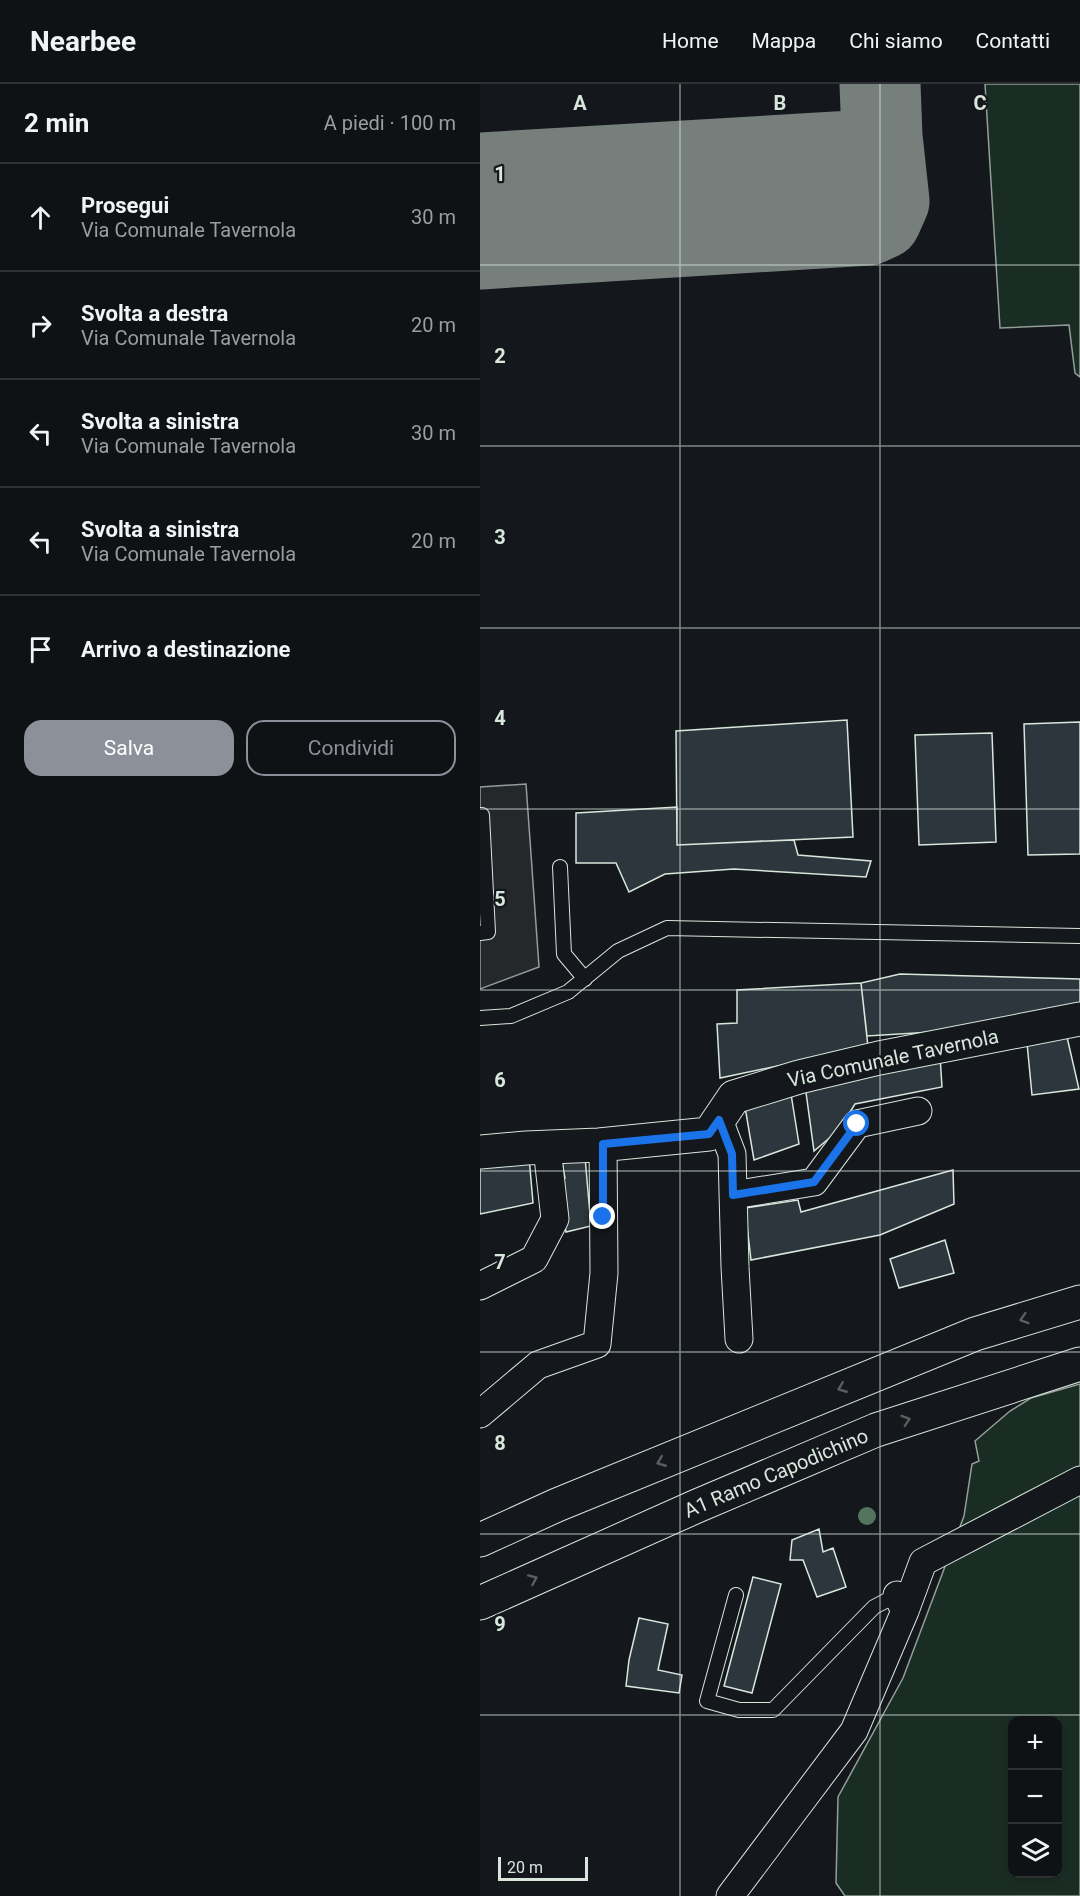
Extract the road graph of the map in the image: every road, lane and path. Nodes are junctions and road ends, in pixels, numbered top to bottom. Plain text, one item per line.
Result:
1 (480, 815) edge
2 (560, 867) dead end
3 (480, 933) edge
4 (1080, 936) edge
5 (585, 979) junction
6 (480, 1018) edge
7 (1080, 1019) edge
8 (918, 1111) dead end
9 (719, 1120) junction
10 (603, 1144) junction
11 (547, 1148) junction
12 (480, 1152) edge
13 (733, 1195) junction
14 (480, 1286) edge
15 (1080, 1302) edge
16 (739, 1339) dead end
17 (1080, 1364) edge
18 (480, 1414) edge
19 (1080, 1480) edge
20 (480, 1540) edge
21 (736, 1595) dead end
22 (480, 1603) edge
23 (901, 1603) junction
24 (730, 1896) edge

1 - 3 lane
2 - 5 lane
4 - 5 lane
5 - 6 lane
7 - 9 main road, Via Comunale Tavernola
8 - 13 street
9 - 10 main road, Via Comunale Tavernola
9 - 13 street
10 - 11 main road, Via Comunale Tavernola
10 - 18 street
11 - 12 main road, Via Comunale Tavernola
11 - 14 street
13 - 16 street
15 -> 20 main road
22 -> 17 main road, A1 Ramo Capodichino
19 - 23 street
21 - 23 lane
23 - 24 street

